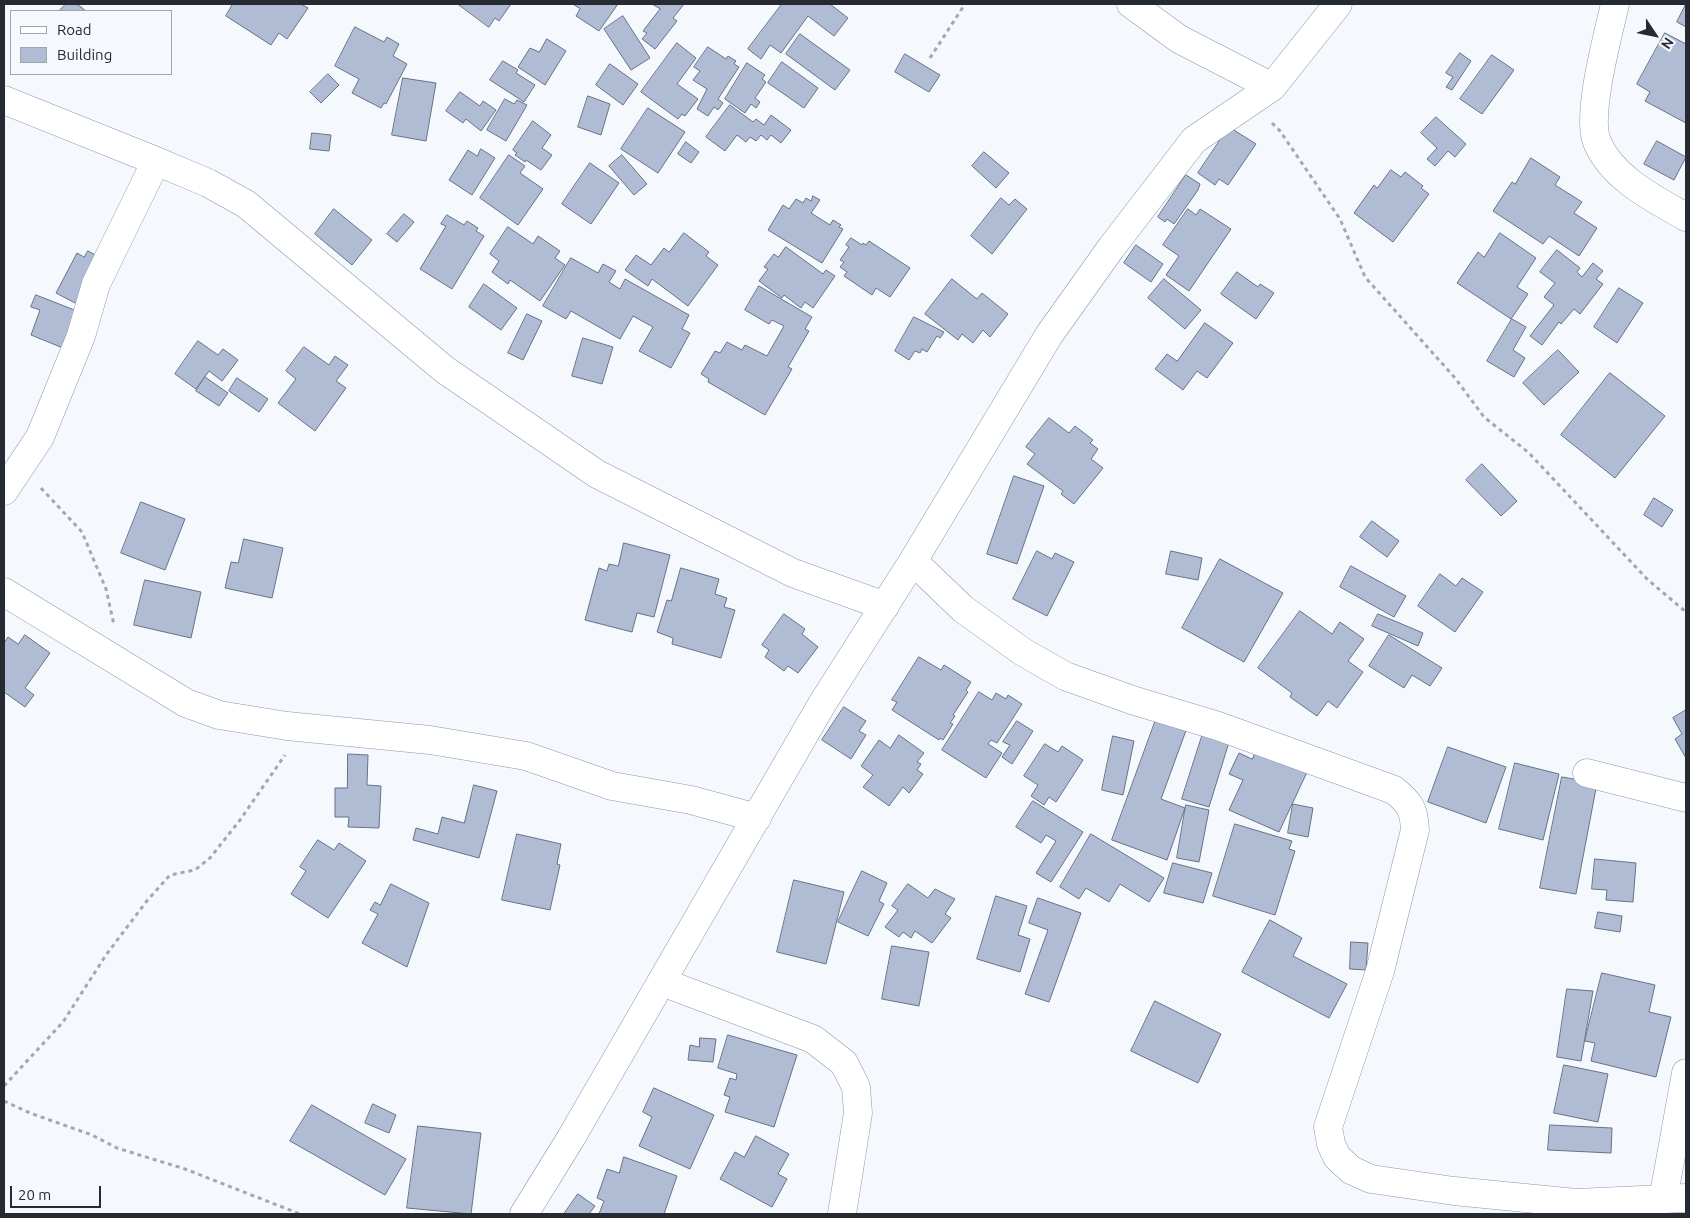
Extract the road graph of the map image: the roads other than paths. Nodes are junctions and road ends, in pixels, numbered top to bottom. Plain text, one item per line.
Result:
1 (1131, 4) edge
2 (1338, 4) edge
3 (1615, 4) edge
4 (1272, 88) junction
5 (4, 100) edge
6 (156, 161) junction
7 (1686, 217) edge
8 (4, 491) edge
9 (914, 561) junction
10 (4, 592) edge
11 (884, 606) junction
12 (1587, 772) dead end
13 (1686, 798) edge
14 (757, 818) junction
15 (662, 982) junction
16 (1686, 1073) edge
17 (1675, 1199) edge
18 (524, 1214) edge
19 (842, 1214) edge

1 - 4 street
2 - 4 street
3 - 7 street
4 - 9 street
5 - 6 street
6 - 8 street
6 - 11 street
9 - 11 street
9 - 17 street
10 - 14 street
11 - 14 street
12 - 13 street
14 - 15 street
15 - 18 street
15 - 19 street
16 - 17 street

